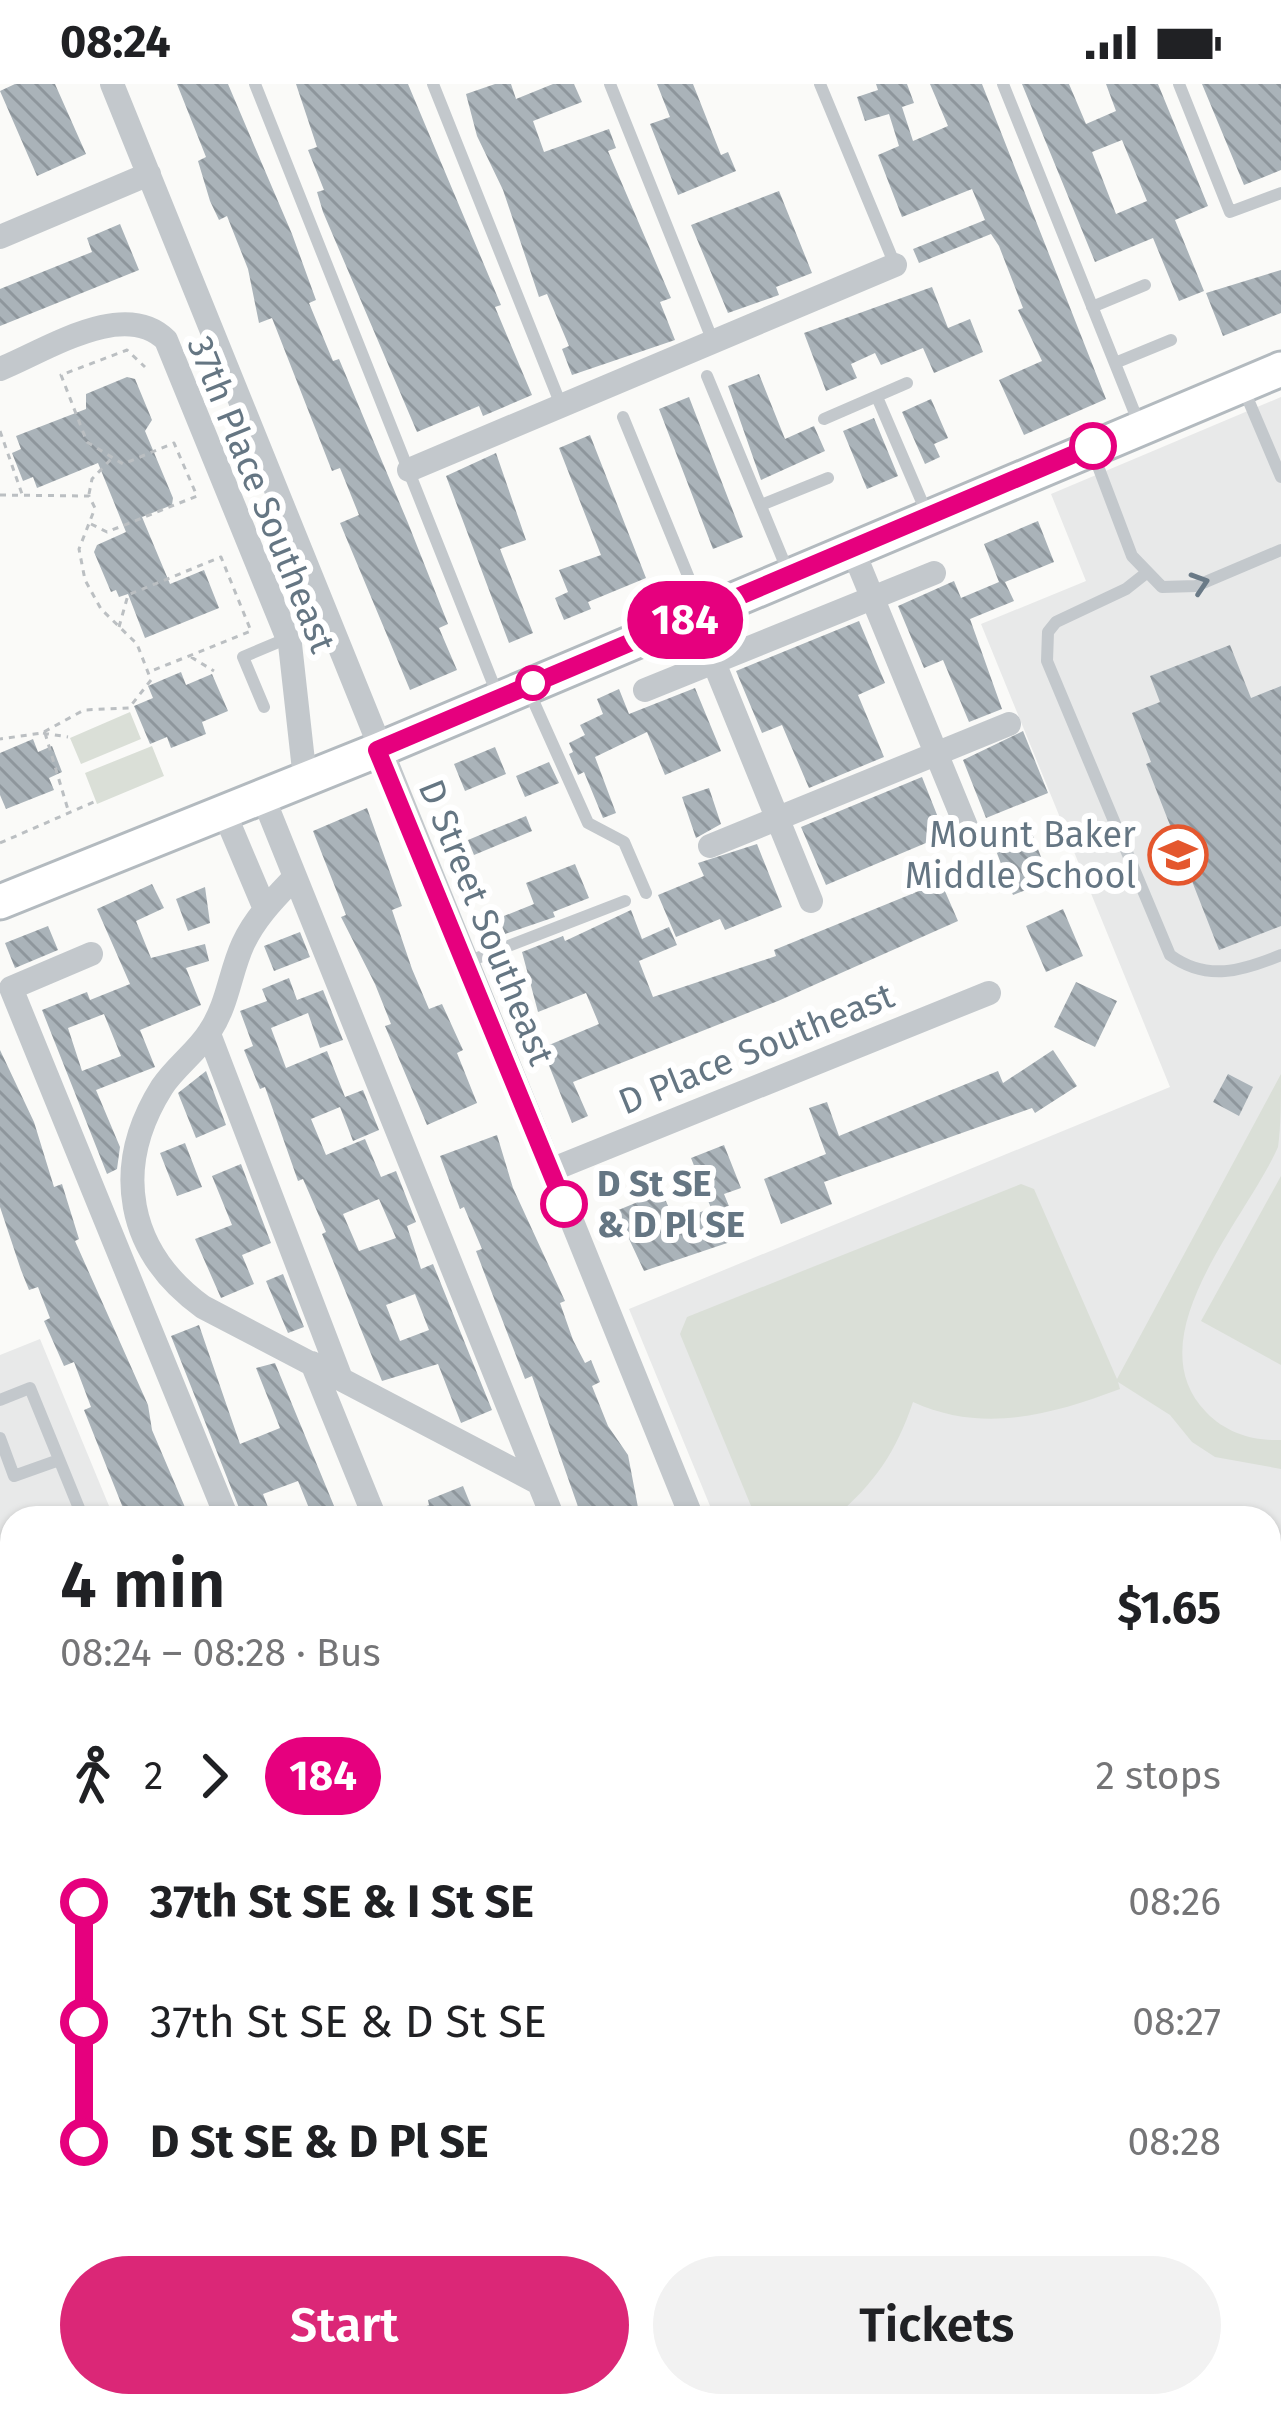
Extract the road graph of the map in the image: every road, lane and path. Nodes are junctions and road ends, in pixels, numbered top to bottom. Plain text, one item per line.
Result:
1 (112, 84) edge
2 (255, 84) edge
3 (433, 84) edge
4 (610, 84) edge
5 (820, 84) edge
6 (1003, 84) edge
7 (1179, 84) edge
8 (149, 174) junction
9 (1281, 193) edge
10 (0, 236) edge
11 (895, 265) joint
12 (1145, 285) dead end
13 (1092, 307) junction
14 (1171, 340) dead end
15 (714, 344) junction
16 (1115, 363) junction
17 (145, 367) dead end
18 (0, 369) edge
19 (1281, 369) edge
20 (707, 376) dead end
21 (908, 383) dead end
22 (1242, 385) junction
23 (877, 397) junction
24 (561, 405) junction
25 (623, 417) dead end
26 (824, 419) dead end
27 (1140, 426) junction
28 (0, 431) edge
29 (1091, 446) junction
30 (112, 458) junction
31 (409, 470) junction
32 (1281, 477) edge
33 (828, 478) dead end
34 (0, 495) edge
35 (22, 496) junction
36 (89, 496) junction
37 (761, 506) junction
38 (928, 516) junction
39 (89, 523) junction
40 (852, 548) junction
41 (1281, 550) edge
42 (934, 573) dead end
43 (1145, 574) junction
44 (790, 575) junction
45 (872, 597) junction
46 (699, 614) junction
47 (119, 628) junction
48 (288, 638) junction
49 (189, 656) junction
50 (714, 662) junction
51 (214, 671) dead end
52 (148, 672) junction
53 (645, 690) dead end
54 (513, 692) junction
55 (264, 707) dead end
56 (1009, 724) dead end
57 (44, 733) junction
58 (68, 737) dead end
59 (0, 739) edge
60 (377, 750) junction
61 (936, 754) junction
62 (305, 779) junction
63 (262, 796) junction
64 (96, 801) dead end
65 (224, 812) junction
66 (70, 815) junction
67 (778, 818) junction
68 (968, 831) dead end
69 (0, 843) edge
70 (710, 846) dead end
71 (294, 878) junction
72 (646, 893) dead end
73 (625, 901) dead end
74 (811, 901) dead end
75 (0, 902) edge
76 (265, 909) junction
77 (91, 954) dead end
78 (1281, 955) edge
79 (466, 963) junction
80 (989, 993) dead end
81 (209, 1034) junction
82 (550, 1170) junction
83 (130, 1195) junction
84 (101, 1206) junction
85 (312, 1364) junction
86 (340, 1376) junction
87 (0, 1400) edge
88 (0, 1438) edge
89 (59, 1460) junction
90 (539, 1483) junction
91 (78, 1506) edge
92 (222, 1506) edge
93 (370, 1506) edge
94 (548, 1506) edge
95 (687, 1506) edge

1 - 8 street, D Street Southeast
2 - 31 lane
3 - 24 lane
4 - 15 lane
5 - 11 lane
6 - 13 lane
7 - 9 lane
8 - 10 street
8 - 60 street, D Street Southeast
11 - 15 street
12 - 13 lane
13 - 16 lane
14 - 16 lane
15 - 24 street
16 - 27 lane
17 - 30 path
18 - 48 street, 37th Place Southeast
19 - 22 street
20 - 37 lane
21 - 23 lane
22 - 27 street
22 - 32 lane
23 - 26 lane
23 - 38 lane
24 - 31 street
25 - 46 lane
27 - 29 street
28 - 35 path
29 - 38 street
29 - 43 lane
30 - 36 path
30 - 39 path
31 - 54 lane
33 - 37 lane
34 - 35 path
35 - 36 path
36 - 39 path
37 - 44 lane
38 - 40 street
39 - 47 path
40 - 44 street
40 - 45 street
43 -> 41 lane
42 - 45 street
43 - 78 lane
44 - 46 street
45 - 50 street
45 - 61 street
46 - 50 street
46 - 54 street
47 - 49 path
47 - 52 path
48 - 55 lane
48 - 62 street, 37th Place Southeast
49 - 51 path
49 - 52 path
50 - 53 street
50 - 67 street
52 - 57 path
54 - 60 street
54 - 72 lane
56 - 61 street
57 - 58 path
57 - 59 path
57 - 66 path
60 - 62 street
60 - 79 street, D Street Southeast
61 - 67 street
61 - 68 street
62 - 63 street
63 - 65 street
63 - 71 street
64 - 66 path
65 - 75 street
65 - 76 street
66 - 69 path
67 - 70 street
67 - 74 street
71 - 76 street
71 - 90 street
73 - 79 lane
76 - 81 street
77 - 84 street
79 - 82 street, D Street Southeast
80 - 82 street, D Place Southeast
81 - 83 street
81 - 86 street
82 - 95 street, D Street Southeast
83 - 84 street
83 - 85 street
84 - 92 street
85 - 86 street
85 - 93 street
86 - 90 street
87 - 89 lane
88 - 89 lane
89 - 91 lane
90 - 94 street

